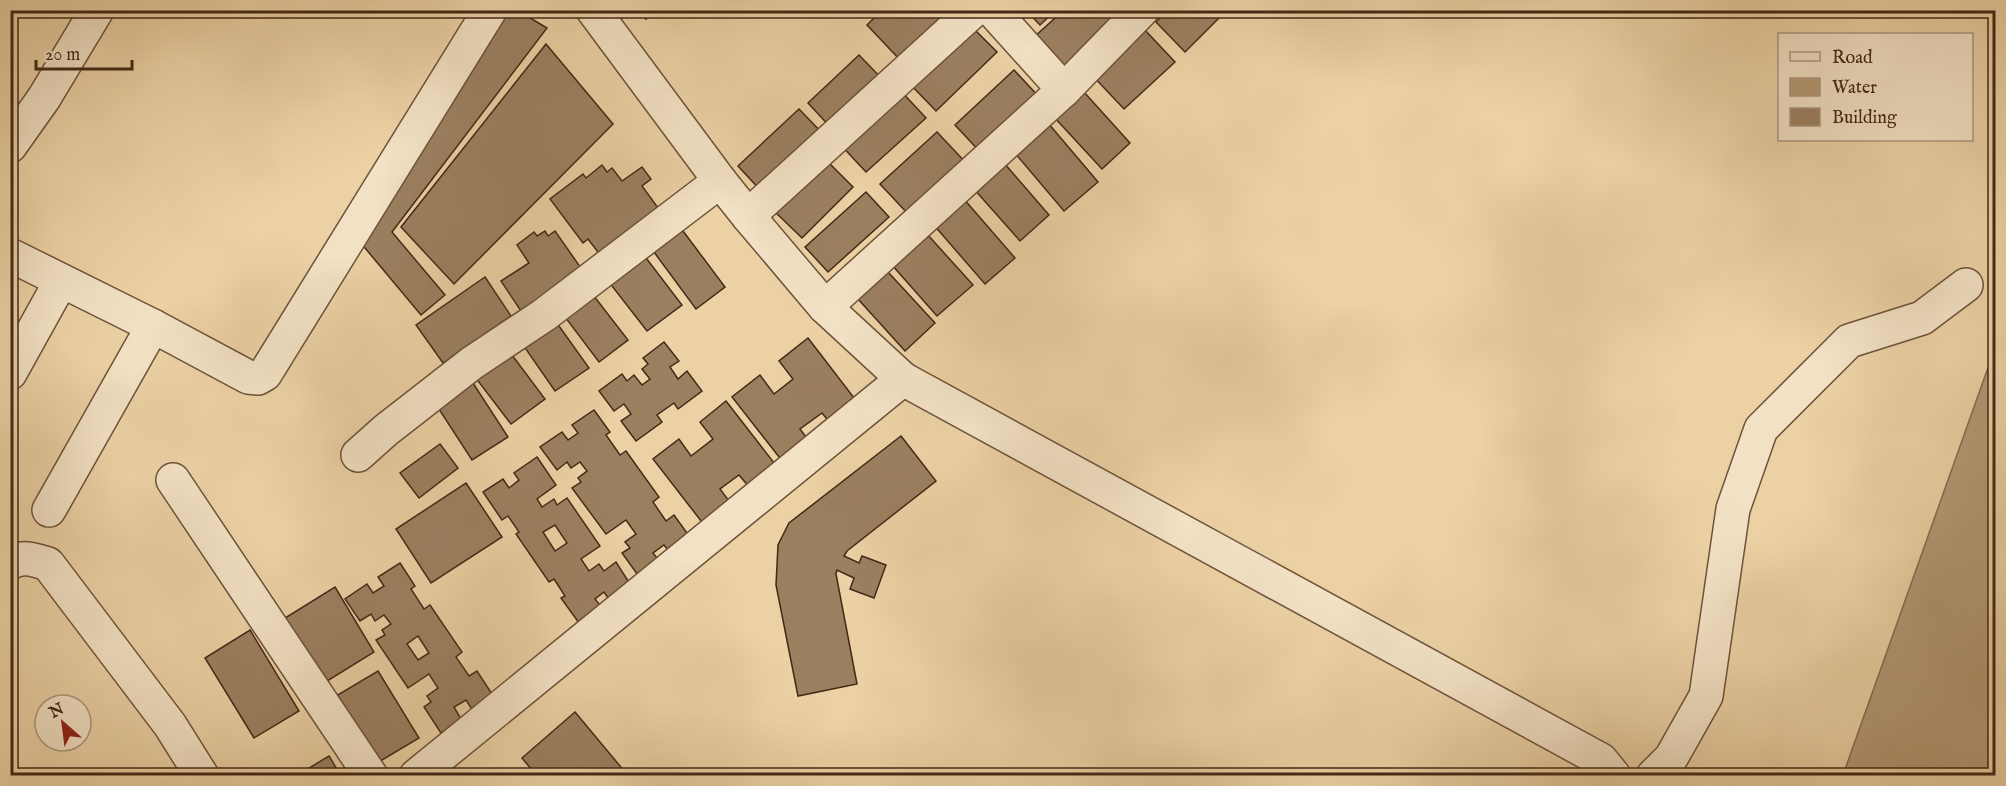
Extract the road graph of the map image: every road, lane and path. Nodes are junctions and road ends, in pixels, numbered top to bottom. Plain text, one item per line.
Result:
1 (97, 10) edge
2 (490, 10) edge
3 (593, 10) edge
4 (974, 10) edge
5 (992, 10) edge
6 (1142, 10) edge
7 (1064, 90) junction
8 (10, 146) edge
9 (720, 181) junction
10 (748, 216) junction
11 (10, 255) edge
12 (62, 281) junction
13 (1966, 285) dead end
14 (825, 307) junction
15 (153, 326) junction
16 (10, 373) edge
17 (903, 379) junction
18 (358, 454) dead end
19 (173, 480) dead end
20 (49, 510) dead end
21 (10, 564) edge
22 (201, 776) edge
23 (371, 776) edge
24 (416, 776) edge
25 (1614, 776) edge
26 (1653, 776) edge

1 - 8 street
2 - 15 street
3 - 9 street
4 - 10 street
5 - 7 street
6 - 7 street
7 - 14 street
9 - 10 street
9 - 18 street
10 - 14 street
11 - 12 street
12 - 15 street
12 - 16 street
13 - 26 street
14 - 17 street
15 - 20 street
17 - 24 street
17 - 25 street
19 - 23 street
21 - 22 street

